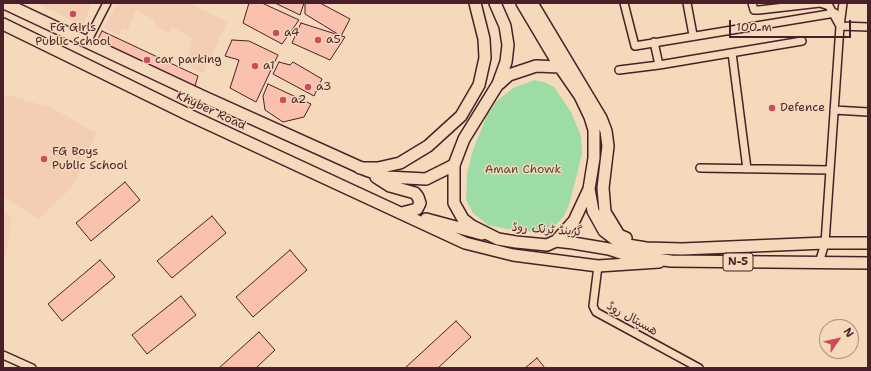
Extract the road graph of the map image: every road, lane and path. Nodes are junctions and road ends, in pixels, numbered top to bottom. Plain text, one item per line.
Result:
1 (4, 3) edge
2 (107, 3) edge
3 (475, 3) edge
4 (495, 3) edge
5 (522, 3) edge
6 (624, 3) edge
7 (687, 3) edge
8 (752, 3) edge
9 (843, 3) edge
10 (533, 4) edge
11 (829, 4) edge
12 (777, 6) edge
13 (835, 14) junction
14 (3, 24) edge
15 (840, 26) junction
16 (868, 27) edge
17 (693, 35) junction
18 (802, 41) dead end
19 (87, 42) junction
20 (654, 42) junction
21 (732, 53) junction
22 (659, 65) junction
23 (560, 67) junction
24 (619, 70) dead end
25 (498, 84) junction
26 (834, 110) junction
27 (868, 112) edge
28 (454, 165) junction
29 (700, 168) dead end
30 (363, 169) junction
31 (747, 169) junction
32 (830, 170) junction
33 (589, 189) junction
34 (406, 215) junction
35 (498, 239) junction
36 (556, 242) junction
37 (825, 243) junction
38 (868, 243) edge
39 (646, 248) junction
40 (671, 261) junction
41 (819, 263) junction
42 (868, 263) edge
43 (598, 266) junction
44 (3, 355) edge
45 (32, 368) edge
46 (699, 368) edge

1 - 19 main road, Khyber Road
2 - 19 street
3 - 30 main road
4 - 25 main road, گرینڈ ٹرنک روڈ / N-5
5 - 23 main road, گرینڈ ٹرنک روڈ / N-5
6 - 20 street
7 - 17 street
8 - 12 street
9 - 15 street
10 - 39 main road
11 - 12 street
11 - 13 street
13 - 15 street
13 - 17 street
14 - 34 main road, Khyber Road
15 - 16 street
15 - 26 street
17 - 20 street
18 - 21 street
19 - 30 main road, Khyber Road
20 - 22 street
21 - 22 street
21 - 31 street
22 - 24 street
23 - 25 main road
23 - 33 main road, گرینڈ ٹرنک روڈ / N-5
25 - 28 main road, گرینڈ ٹرنک روڈ / N-5
26 - 27 street
26 - 32 street
28 - 30 main road
28 - 35 main road, گرینڈ ٹرنک روڈ / N-5
29 - 31 street
30 - 34 main road
31 - 32 street
32 - 37 street
33 - 36 main road
33 - 39 main road, گرینڈ ٹرنک روڈ / N-5
34 - 35 main road
34 - 43 main road
35 - 36 main road, گرینڈ ٹرنک روڈ / N-5
36 - 40 main road, گرینڈ ٹرنک روڈ / N-5
37 - 38 main road, گرینڈ ٹرنک روڈ / N-5
37 - 39 main road, گرینڈ ٹرنک روڈ / N-5
37 - 41 street
40 - 41 main road, گرینڈ ٹرنک روڈ / N-5
40 - 43 main road
41 - 42 main road, گرینڈ ٹرنک روڈ / N-5
43 - 46 street, ھسپتال روڈ
44 - 45 street

